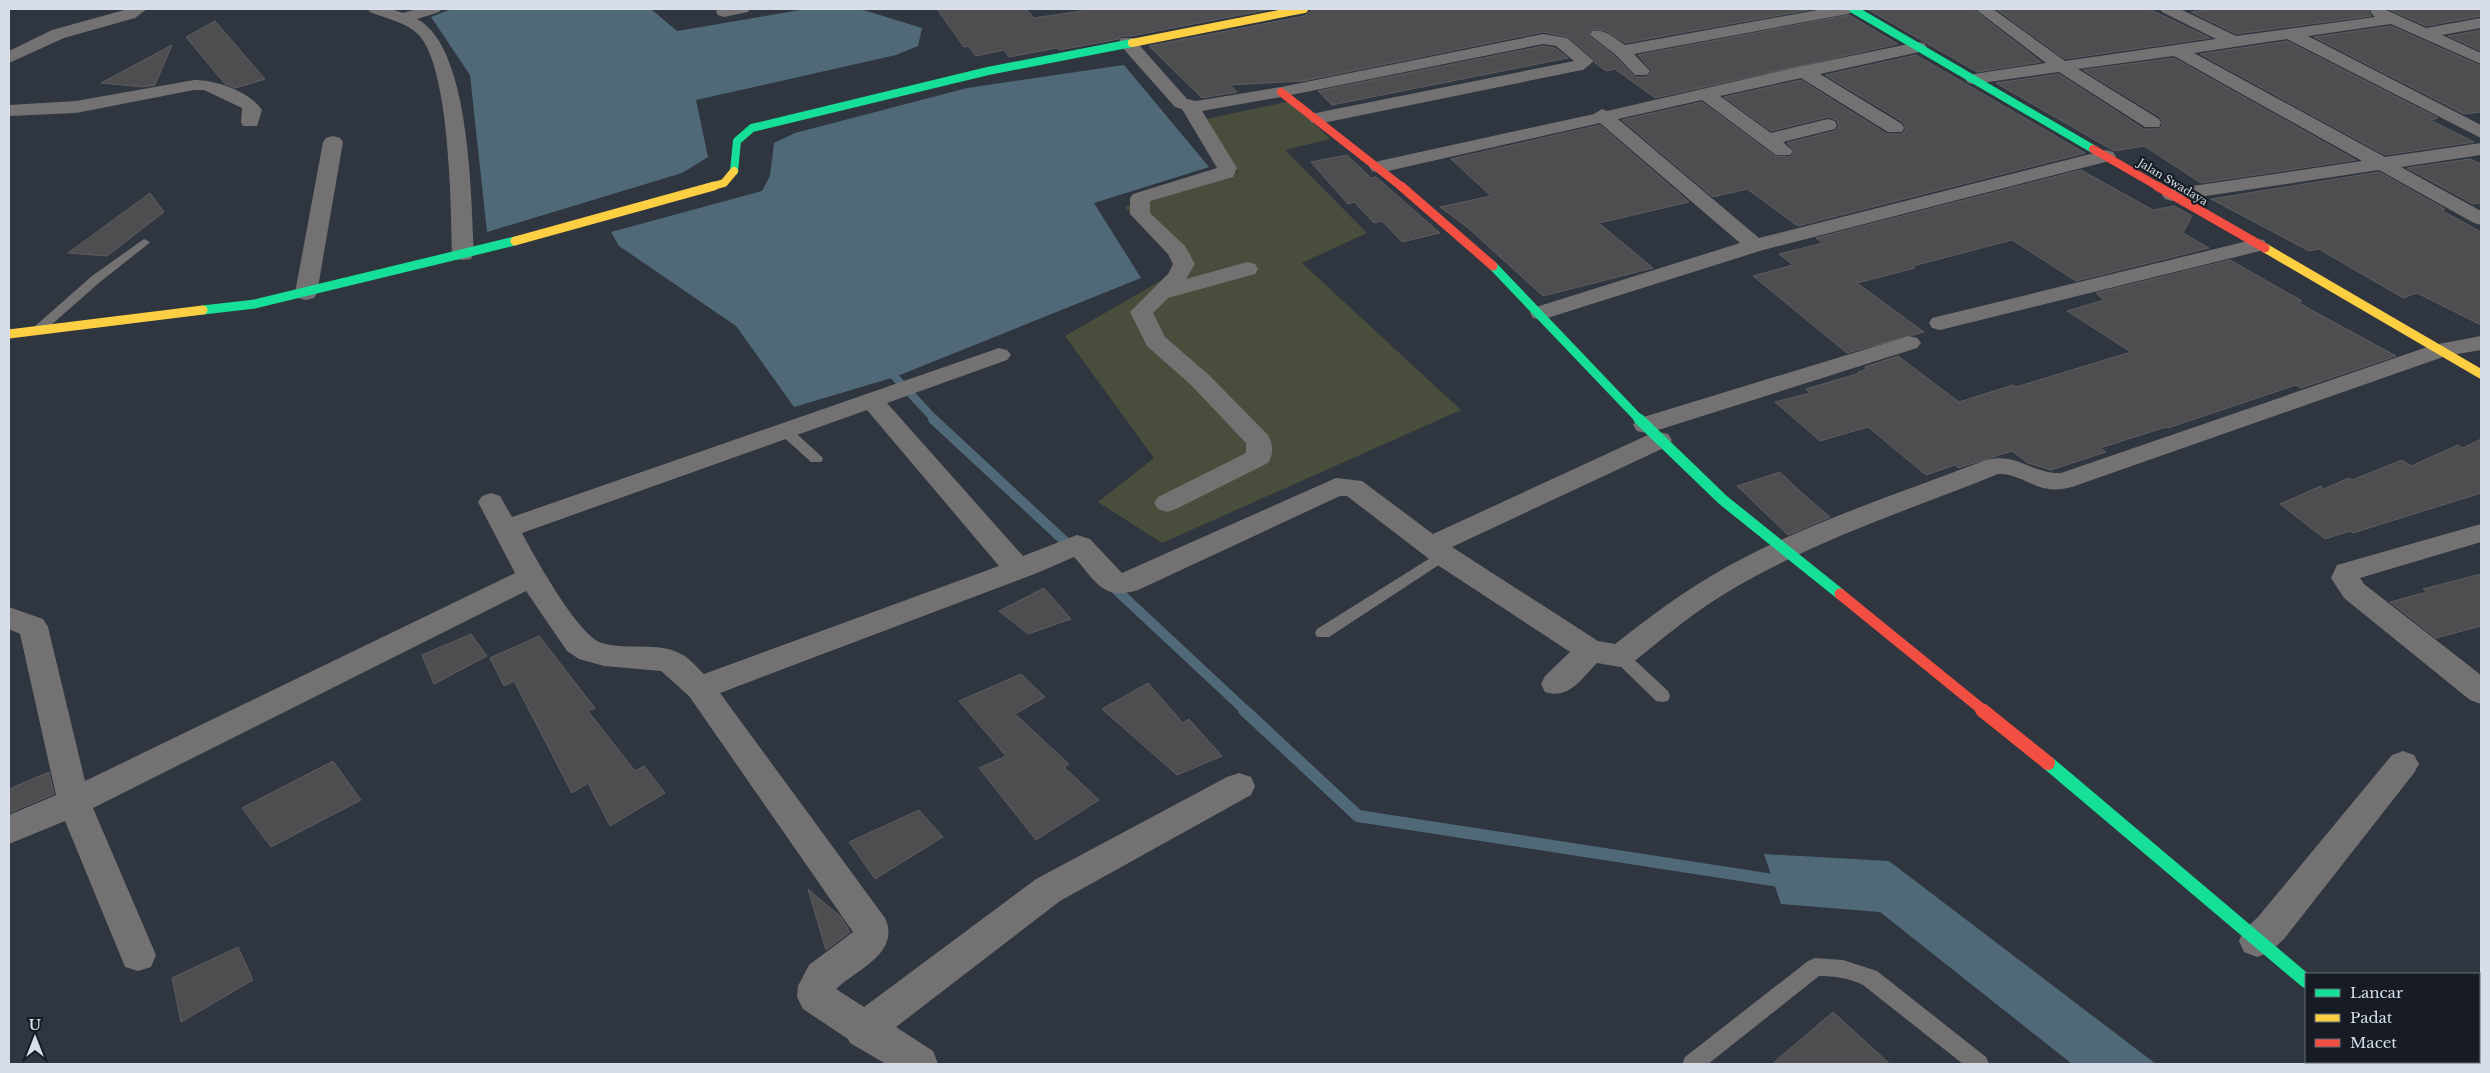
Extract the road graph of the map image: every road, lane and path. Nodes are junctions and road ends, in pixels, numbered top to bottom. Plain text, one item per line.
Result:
1 (139, 9) edge
2 (376, 9) edge
3 (434, 9) edge
4 (742, 9) edge
5 (1304, 9) edge
6 (1848, 9) edge
7 (1854, 9) edge
8 (1983, 9) edge
9 (2168, 9) edge
10 (2370, 9) edge
11 (724, 12) dead end
12 (400, 19) junction
13 (2394, 19) junction
14 (2481, 23) edge
15 (2424, 33) junction
16 (2290, 34) junction
17 (1598, 35) dead end
18 (1127, 42) junction
19 (2234, 42) junction
20 (1918, 46) junction
21 (2177, 50) junction
22 (1622, 51) junction
23 (9, 58) edge
24 (2481, 59) edge
25 (2060, 67) junction
26 (1641, 71) dead end
27 (1802, 71) junction
28 (1974, 79) junction
29 (1282, 92) junction
30 (1704, 93) junction
31 (1189, 106) junction
32 (9, 111) edge
33 (1602, 115) junction
34 (1318, 118) junction
35 (250, 122) dead end
36 (2152, 123) dead end
37 (1828, 125) dead end
38 (1895, 128) dead end
39 (2481, 132) edge
40 (333, 142) dead end
41 (2481, 149) edge
42 (2106, 156) junction
43 (2386, 164) junction
44 (1379, 167) junction
45 (2172, 196) junction
46 (2481, 219) edge
47 (144, 242) dead end
48 (1755, 245) junction
49 (2256, 245) junction
50 (463, 254) junction
51 (1247, 270) dead end
52 (306, 293) junction
53 (1162, 293) junction
54 (1541, 313) junction
55 (1940, 323) dead end
56 (38, 330) junction
57 (9, 334) edge
58 (1908, 343) dead end
59 (2481, 343) edge
60 (2441, 350) junction
61 (999, 355) dead end
62 (2481, 374) edge
63 (876, 397) junction
64 (784, 430) junction
65 (1652, 433) junction
66 (816, 459) dead end
67 (1167, 503) dead end
68 (2481, 533) edge
69 (1437, 551) junction
70 (1783, 551) junction
71 (1022, 568) junction
72 (531, 577) junction
73 (9, 618) edge
74 (1323, 633) dead end
75 (1591, 652) junction
76 (1620, 656) junction
77 (1556, 684) dead end
78 (700, 688) junction
79 (2481, 692) edge
80 (1662, 696) dead end
81 (2403, 764) dead end
82 (1238, 786) dead end
83 (74, 802) junction
84 (9, 830) edge
85 (2257, 941) junction
86 (138, 955) dead end
87 (2305, 980) edge
88 (863, 1030) junction
89 (920, 1064) edge
90 (1692, 1064) edge
91 (1979, 1064) edge

1 - 23 street
2 - 12 street
3 - 12 street
4 - 11 street
5 - 18 street
6 - 22 street
7 - 20 street, Jalan Swadaya
8 - 25 street
9 - 19 street
10 - 13 street
12 - 50 street
13 - 15 street
13 - 16 street
14 - 15 street
15 - 24 street
16 - 19 street
16 - 39 street
17 - 22 street
18 - 31 street
18 - 50 street
19 - 21 street
20 - 27 street
20 - 28 street, Jalan Swadaya
21 - 25 street
21 - 43 street
22 - 26 street
25 - 28 street
25 - 36 street
27 - 30 street
27 - 38 street
28 - 42 street, Jalan Swadaya
29 - 31 street
29 - 34 street
29 - 34 street
30 - 33 street
30 - 37 street
31 - 53 street
32 - 35 street
33 - 44 street
33 - 48 street
34 - 44 street
40 - 52 street
41 - 43 street
42 - 45 street, Jalan Swadaya
42 - 48 street
43 - 45 street
43 - 46 street
44 - 54 street
45 - 49 street, Jalan Swadaya
47 - 56 lane
48 - 54 street
49 - 55 street
49 - 60 street, Jalan Swadaya
50 - 52 street
51 - 53 street
52 - 56 street
53 - 67 street
54 - 65 street
56 - 57 street
58 - 65 street
59 - 60 street
60 - 62 street, Jalan Swadaya
60 - 70 street
61 - 63 street
63 - 64 street
63 - 71 street
64 - 66 lane
64 - 72 street
65 - 69 street
65 - 70 street
68 - 79 street
69 - 71 street
69 - 74 lane
69 - 75 street
70 - 76 street
70 - 85 street
71 - 78 street
72 - 78 street
72 - 83 street
73 - 83 street
75 - 76 street
75 - 77 street
76 - 80 lane
78 - 88 street
81 - 85 street
82 - 88 street
83 - 84 street
83 - 86 street
85 - 87 street
88 - 89 street
90 - 91 lane

